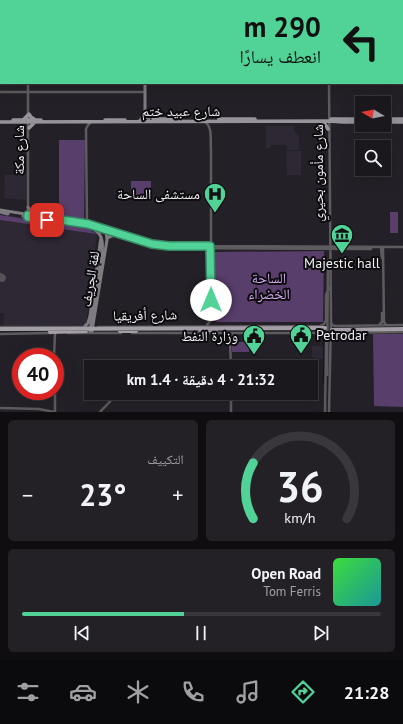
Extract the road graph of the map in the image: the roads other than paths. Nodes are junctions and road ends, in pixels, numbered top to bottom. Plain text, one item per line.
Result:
1 (28, 84) edge
2 (144, 84) edge
3 (329, 84) edge
4 (0, 92) edge
5 (28, 92) junction
6 (144, 92) junction
7 (29, 114) junction
8 (329, 118) junction
9 (355, 119) edge
10 (391, 119) edge
11 (403, 119) edge
12 (23, 120) junction
13 (140, 120) junction
14 (150, 120) junction
15 (335, 120) junction
16 (0, 121) edge
17 (29, 121) junction
18 (35, 121) junction
19 (118, 121) junction
20 (321, 121) junction
21 (355, 121) edge
22 (82, 122) junction
23 (92, 122) junction
24 (204, 122) junction
25 (216, 122) junction
26 (391, 122) edge
27 (403, 122) edge
28 (29, 128) junction
29 (329, 128) junction
30 (86, 129) junction
31 (210, 129) junction
32 (28, 207) junction
33 (0, 211) edge
34 (27, 215) junction
35 (35, 216) junction
36 (88, 224) junction
37 (92, 227) junction
38 (106, 231) junction
39 (114, 235) junction
40 (101, 237) junction
41 (107, 240) junction
42 (152, 245) junction
43 (210, 247) junction
44 (329, 247) junction
45 (216, 248) junction
46 (403, 248) edge
47 (382, 249) junction
48 (210, 253) junction
49 (328, 288) junction
50 (211, 307) junction
51 (94, 318) junction
52 (331, 321) junction
53 (380, 325) junction
54 (386, 325) junction
55 (85, 326) junction
56 (206, 326) junction
57 (217, 326) junction
58 (320, 326) junction
59 (100, 327) junction
60 (180, 327) junction
61 (236, 327) junction
62 (36, 328) junction
63 (403, 328) edge
64 (91, 329) junction
65 (127, 329) junction
66 (156, 329) junction
67 (276, 329) junction
68 (0, 330) edge
69 (329, 331) junction
70 (27, 332) junction
71 (226, 332) junction
72 (232, 333) junction
73 (319, 333) junction
74 (55, 334) junction
75 (230, 341) junction
76 (328, 341) junction
77 (54, 348) edge
78 (230, 360) edge
79 (55, 400) edge
80 (111, 400) edge
81 (231, 400) edge
82 (0, 408) edge
83 (55, 412) edge
84 (100, 412) edge
85 (231, 412) edge
86 (327, 412) edge

1 - 5 street, شارع مكة
2 - 6 main road
3 - 8 street, شارع مأمون بحيري
4 - 5 street
5 - 6 street
5 - 7 street, شارع مكة
6 - 13 main road
6 - 14 main road
7 - 12 main road
7 - 17 street, شارع مكة
7 - 18 main road
8 - 14 main road, شارع عبيد ختم
8 - 15 main road, شارع عبيد ختم
8 - 20 main road, شارع عبيد ختم
8 - 29 street, شارع مأمون بحيري
9 - 15 main road, شارع عبيد ختم
10 - 11 main road
12 - 16 main road, شارع عبيد ختم
12 - 17 main road, شارع عبيد ختم
13 - 14 main road, شارع عبيد ختم
13 - 19 main road, شارع عبيد ختم
15 - 21 main road, شارع عبيد ختم
15 - 29 main road
16 - 17 main road, شارع عبيد ختم
17 - 18 main road, شارع عبيد ختم
17 - 28 street, شارع مكة
18 - 19 main road, شارع عبيد ختم
18 - 22 main road, شارع عبيد ختم
18 - 28 main road
19 - 23 main road, شارع عبيد ختم
19 - 24 main road, شارع عبيد ختم
20 - 25 main road, شارع عبيد ختم
20 - 29 main road
22 - 23 main road, شارع عبيد ختم
22 - 30 street
23 - 30 street
24 - 25 main road, شارع عبيد ختم
24 - 31 street
25 - 31 street
26 - 27 main road
28 - 32 street, شارع مكة
29 - 44 street, شارع مأمون بحيري
30 - 36 street
31 - 43 street
32 - 34 main road
32 - 35 main road
33 - 34 main road
34 - 35 main road
34 - 37 main road
35 - 36 main road
36 - 38 main road
37 - 38 main road
37 - 40 main road
38 - 39 street
38 - 41 main road, لفة الجريف
38 - 42 street
39 - 41 main road
39 - 42 street
40 - 55 main road
40 - 64 main road
41 - 51 main road, لفة الجريف
42 - 43 street
43 - 44 street
43 - 45 street
43 - 48 street
44 - 45 street
44 - 46 street
44 - 47 street
44 - 49 street, شارع مأمون بحيري
44 - 52 street, شارع مأمون بحيري
45 - 48 street
46 - 47 street
47 - 53 street
47 - 54 street
48 - 50 street
49 - 58 street
49 - 69 street, شارع مأمون بحيري
50 - 56 street
50 - 57 street
51 - 59 main road
51 - 64 main road, لفة الجريف
52 - 53 street
52 - 69 street, شارع مأمون بحيري
53 - 54 street
54 - 63 street
55 - 62 street, شارع أفريقيا
55 - 64 street, شارع أفريقيا
56 - 57 street, شارع أفريقيا
56 - 60 street, شارع أفريقيا
57 - 61 street, شارع أفريقيا
58 - 61 street, شارع أفريقيا
58 - 69 street
59 - 64 street, شارع أفريقيا
59 - 65 street, شارع أفريقيا
60 - 61 highway, شارع أفريقيا
60 - 65 street, شارع أفريقيا
60 - 66 highway, شارع أفريقيا
61 - 67 highway, شارع أفريقيا
62 - 64 highway, شارع أفريقيا
62 - 68 highway, شارع أفريقيا
63 - 69 highway
64 - 65 highway, شارع أفريقيا
64 - 70 highway, شارع أفريقيا
65 - 66 highway, شارع أفريقيا
65 - 71 street, شارع أفريقيا
65 - 74 street, شارع أفريقيا
66 - 67 highway, شارع أفريقيا
67 - 69 highway
68 - 70 highway, شارع أفريقيا
69 - 73 street, شارع أفريقيا
69 - 76 street, شارع مأمون بحيري
69 - 76 street
70 - 74 street, شارع أفريقيا
71 - 72 street, شارع أفريقيا
71 - 75 street
72 - 73 street, شارع أفريقيا
72 - 75 street
73 - 76 street
74 - 77 street
75 - 78 street
76 - 86 street, شارع مأمون بحيري
76 - 86 street
79 - 83 street
80 - 84 street
81 - 85 street
82 - 83 street

